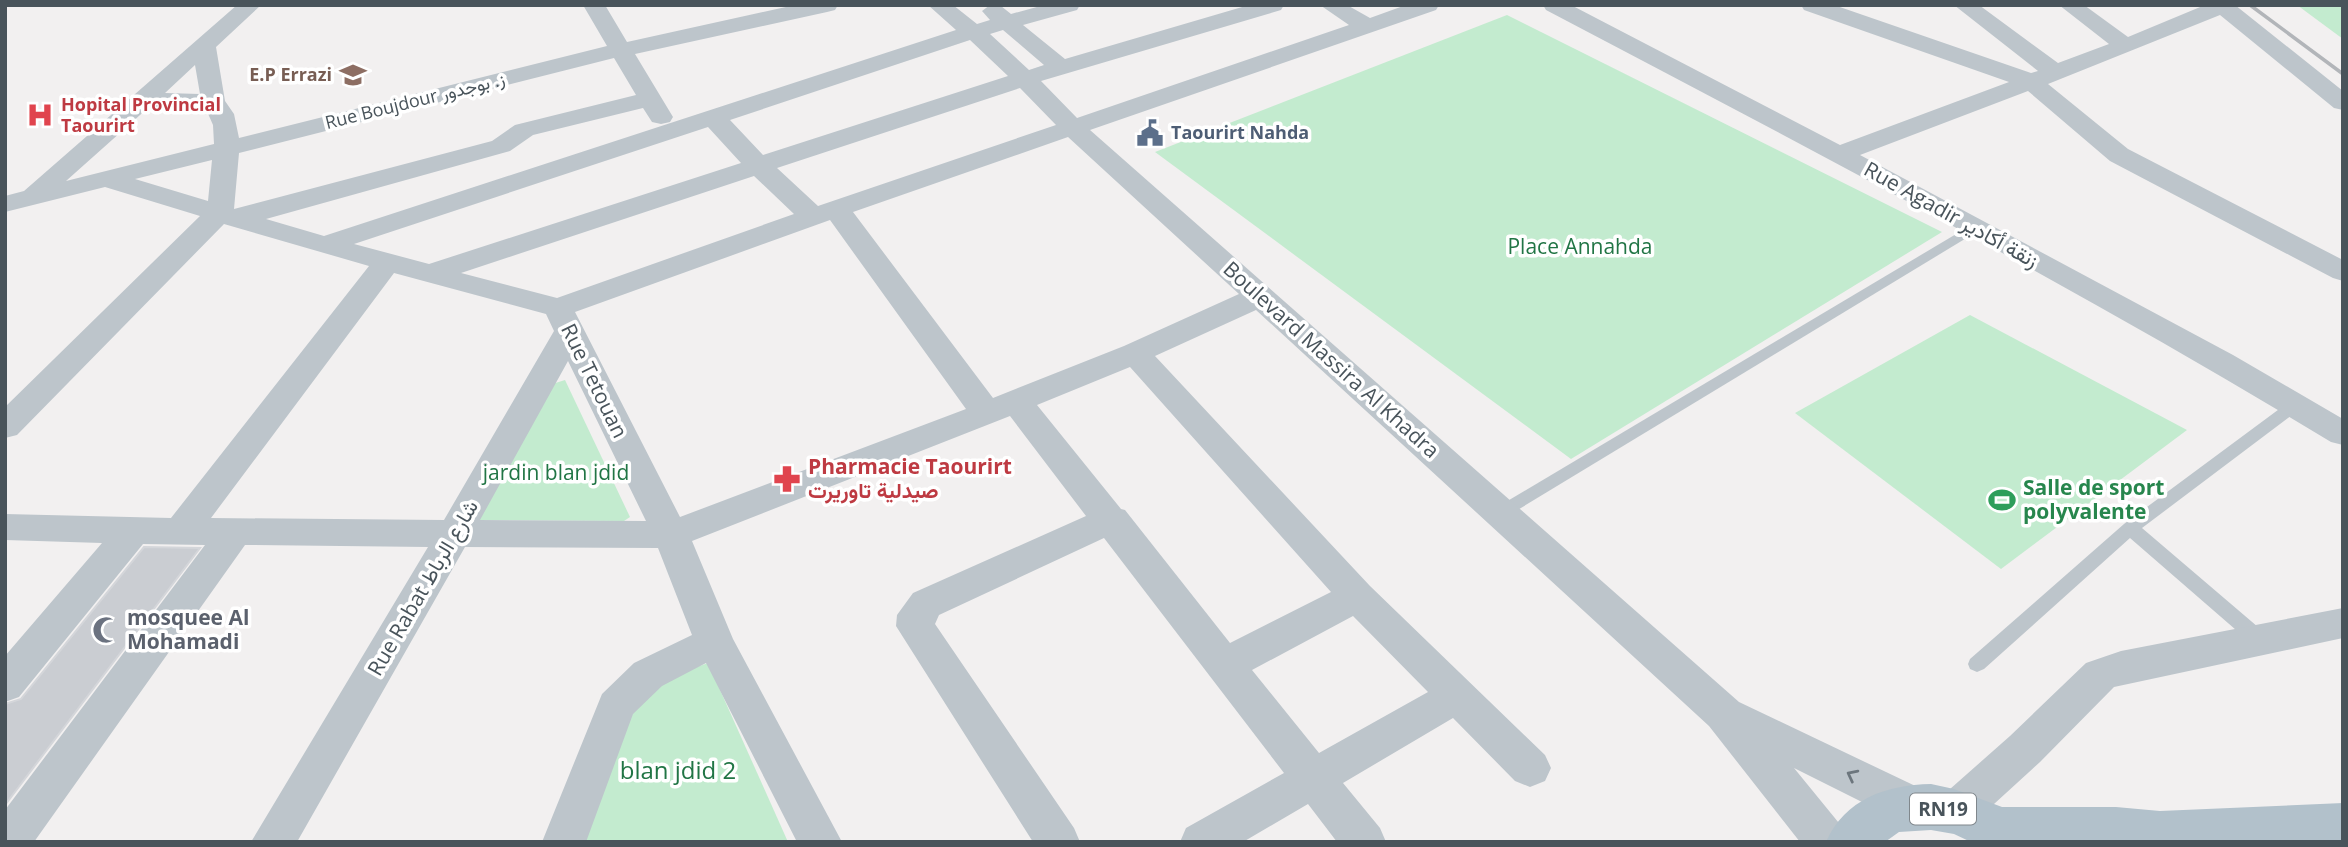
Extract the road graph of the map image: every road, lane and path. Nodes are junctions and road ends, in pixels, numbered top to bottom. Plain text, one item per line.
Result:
1 (250, 5) edge
2 (594, 5) edge
3 (827, 5) edge
4 (939, 5) edge
5 (1069, 5) edge
6 (1273, 5) edge
7 (1331, 5) edge
8 (1428, 5) edge
9 (1554, 5) edge
10 (1812, 5) edge
11 (1965, 5) edge
12 (2070, 5) edge
13 (2222, 6) edge
14 (979, 19) edge
15 (1006, 23) junction
16 (1370, 27) junction
17 (204, 46) junction
18 (2126, 46) junction
19 (620, 50) junction
20 (1061, 68) junction
21 (2055, 72) junction
22 (1023, 79) junction
23 (2030, 81) junction
24 (144, 99) junction
25 (648, 99) junction
26 (212, 102) junction
27 (2343, 103) edge
28 (713, 117) junction
29 (1073, 128) junction
30 (670, 131) junction
31 (227, 146) junction
32 (1839, 154) junction
33 (758, 165) junction
34 (103, 178) junction
35 (31, 197) junction
36 (5, 204) edge
37 (824, 213) junction
38 (228, 215) junction
39 (5, 219) edge
40 (1973, 228) junction
41 (324, 245) junction
42 (387, 262) junction
43 (434, 272) junction
44 (2343, 272) edge
45 (1261, 296) junction
46 (564, 320) junction
47 (1135, 353) junction
48 (2295, 405) junction
49 (1002, 406) junction
50 (5, 426) edge
51 (2343, 434) edge
52 (1500, 513) junction
53 (1112, 519) junction
54 (5, 527) edge
55 (2130, 528) junction
56 (182, 530) junction
57 (133, 531) junction
58 (457, 531) junction
59 (235, 532) junction
60 (671, 535) junction
61 (1357, 596) junction
62 (2343, 623) edge
63 (2258, 638) junction
64 (715, 642) junction
65 (1977, 664) dead end
66 (1223, 666) junction
67 (5, 685) edge
68 (1457, 696) junction
69 (1724, 714) junction
70 (1530, 768) dead end
71 (1315, 777) junction
72 (1934, 808) junction
73 (2343, 826) edge
74 (2009, 836) edge
75 (2169, 836) edge
76 (8, 842) edge
77 (273, 842) edge
78 (564, 842) edge
79 (820, 842) edge
80 (1058, 842) edge
81 (1202, 842) edge
82 (1364, 842) edge
83 (1827, 842) edge
84 (1852, 842) edge

1 - 17 street
2 - 19 street
3 - 19 street, Rue Boujdour ز. بوجدور
4 - 14 street, Boulevard Massira Al Khadra
5 - 15 street
6 - 20 street
7 - 16 street
8 - 16 street
9 - 32 street, Rue Agadir زنقة أكادير
10 - 23 street
11 - 21 street
12 - 18 street
13 - 18 street
13 - 27 street
14 - 15 street
14 - 22 street, Boulevard Massira Al Khadra
14 - 28 street
15 - 20 street
16 - 29 street
17 - 24 street
17 - 26 street
18 - 21 street
19 - 25 street
19 - 31 street, Rue Boujdour ز. بوجدور
20 - 22 street
21 - 23 street
22 - 29 street, Boulevard Massira Al Khadra
22 - 33 street
23 - 32 street
23 - 44 street
24 - 26 street
24 - 35 street
25 - 30 street
25 - 38 street
26 - 31 street
28 - 30 street
28 - 33 street
29 - 37 street
29 - 45 street, Boulevard Massira Al Khadra
30 - 41 street
31 - 34 street, Rue Boujdour ز. بوجدور
31 - 38 street
32 - 40 street, Rue Agadir زنقة أكادير
33 - 37 street
33 - 43 street
34 - 35 street, Rue Boujdour ز. بوجدور
34 - 38 street, Rue Tetouan
35 - 36 street, Rue Boujdour ز. بوجدور
35 - 39 street
37 - 46 street
37 - 49 street
38 - 41 street, Rue Tetouan
38 - 50 street
40 - 48 street, Rue Agadir زنقة أكادير
40 - 52 lane
41 - 42 street, Rue Tetouan
42 - 43 street, Rue Tetouan
42 - 56 street
43 - 46 street, Rue Tetouan
45 - 47 street
45 - 52 street, Boulevard Massira Al Khadra
46 - 58 street, Rue Rabat شارع الرباط
46 - 60 street, Rue Tetouan
47 - 49 street
47 - 61 street
48 - 51 street, Rue Agadir زنقة أكادير
48 - 55 lane
49 - 53 street
49 - 60 street
52 - 69 street, Boulevard Massira Al Khadra
53 - 66 street
53 - 80 street
54 - 57 street
55 - 63 lane
55 - 65 lane
56 - 57 street
56 - 59 street
57 - 67 street
58 - 59 street
58 - 60 street
58 - 77 street, Rue Rabat شارع الرباط
59 - 76 street
60 - 64 street, Rue Tetouan
61 - 66 street
61 - 68 street
62 - 63 street
63 - 72 street
64 - 78 street
64 - 79 street, Rue Tetouan
66 - 71 street
68 - 70 street
68 - 71 street
72 -> 69 street
69 - 83 street
71 - 81 street
71 - 82 street
72 - 74 main road, RN19
72 - 84 main road, RN19
73 - 75 main road, RN19
74 - 75 main road, RN19

